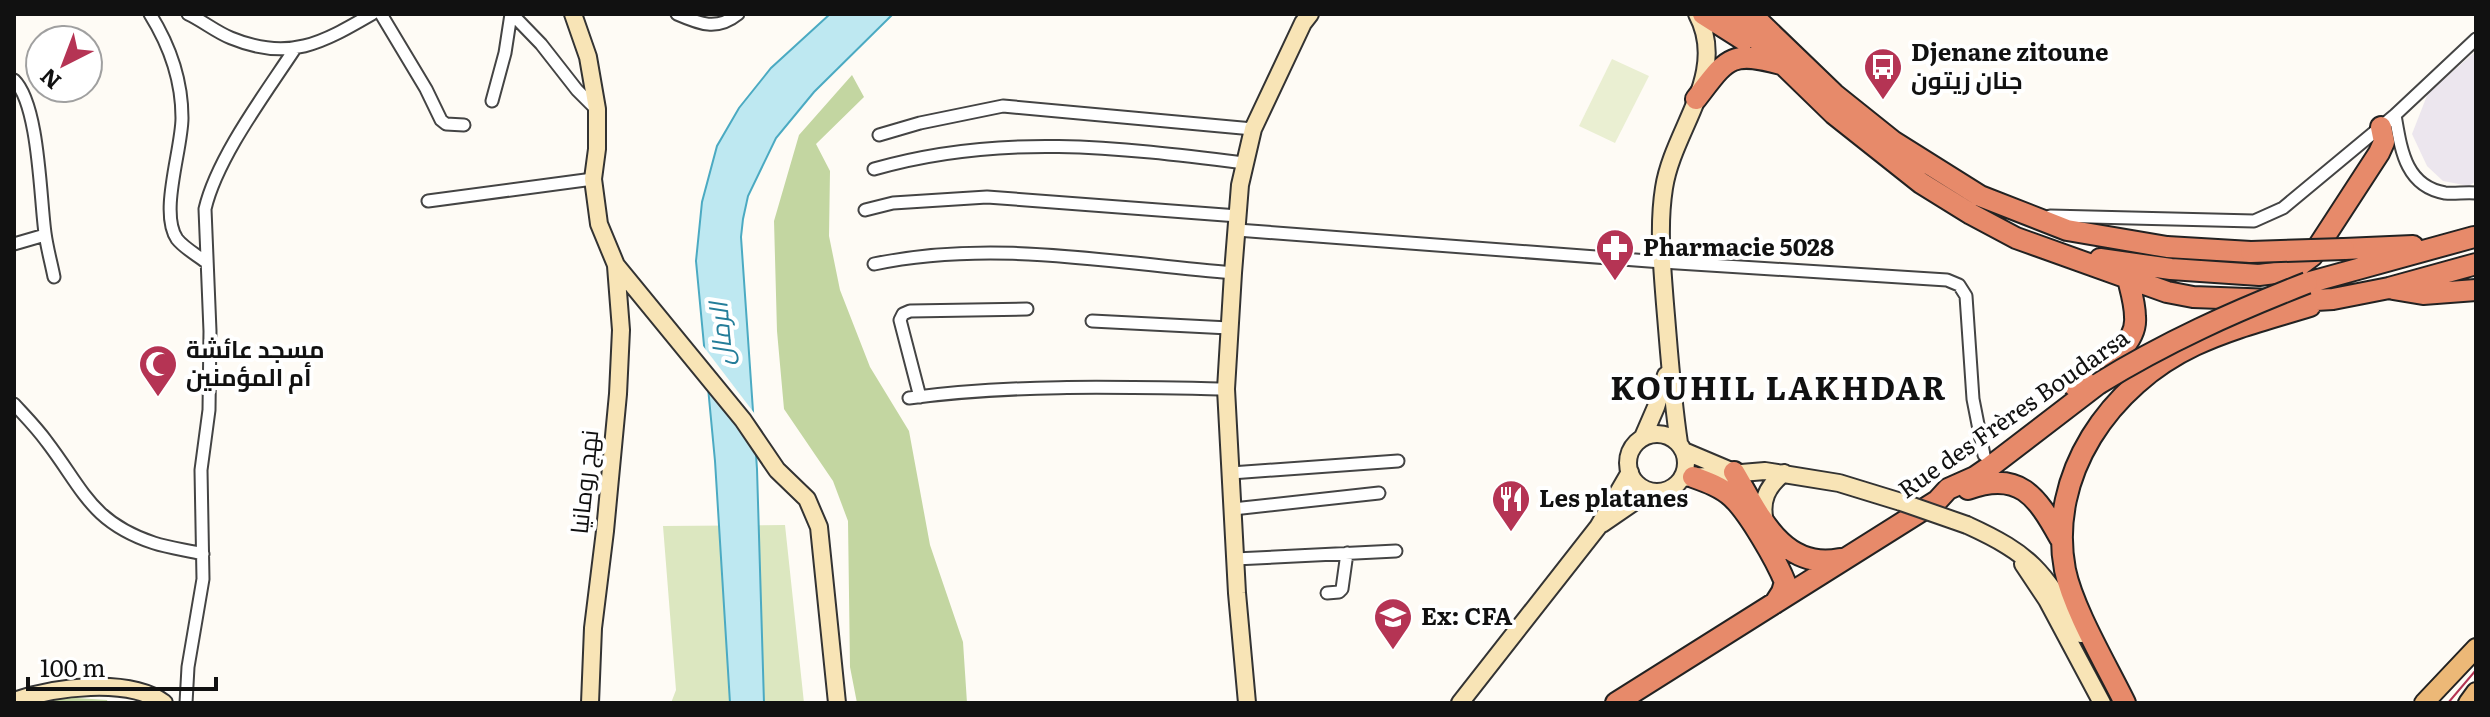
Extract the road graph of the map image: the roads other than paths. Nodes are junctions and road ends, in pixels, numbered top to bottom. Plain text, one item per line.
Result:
1 (150, 14) edge
2 (188, 14) edge
3 (372, 14) edge
4 (381, 14) edge
5 (511, 14) edge
6 (573, 14) edge
7 (677, 14) edge
8 (738, 14) edge
9 (1310, 14) edge
10 (1697, 14) edge
11 (1703, 14) edge
12 (1731, 14) edge
13 (1751, 14) edge
14 (2476, 39) edge
15 (294, 50) junction
16 (1782, 64) junction
17 (14, 80) edge
18 (1696, 99) junction
19 (492, 101) dead end
20 (597, 109) junction
21 (2388, 121) junction
22 (464, 125) dead end
23 (1253, 129) junction
24 (879, 135) dead end
25 (1244, 163) junction
26 (874, 169) dead end
27 (593, 179) junction
28 (2474, 190) edge
29 (428, 201) dead end
30 (865, 210) dead end
31 (2029, 214) junction
32 (1237, 223) junction
33 (45, 235) junction
34 (2475, 237) edge
35 (14, 244) edge
36 (2064, 254) junction
37 (206, 262) junction
38 (1662, 262) junction
39 (874, 264) dead end
40 (2476, 264) edge
41 (616, 265) junction
42 (1233, 273) junction
43 (54, 277) dead end
44 (2128, 279) junction
45 (2389, 288) junction
46 (2476, 290) edge
47 (2333, 299) junction
48 (1027, 309) dead end
49 (1092, 321) dead end
50 (1229, 328) junction
51 (1669, 362) junction
52 (1226, 389) junction
53 (14, 404) edge
54 (1643, 437) junction
55 (1681, 447) junction
56 (1984, 455) junction
57 (1398, 461) dead end
58 (1630, 472) junction
59 (1734, 472) junction
60 (1231, 473) junction
61 (1784, 473) junction
62 (1688, 477) junction
63 (1650, 491) junction
64 (1379, 493) dead end
65 (1943, 495) junction
66 (1233, 509) junction
67 (1765, 522) junction
68 (1598, 527) junction
69 (2060, 538) junction
70 (2014, 549) junction
71 (1396, 551) dead end
72 (1347, 553) junction
73 (203, 554) junction
74 (1848, 557) junction
75 (1235, 559) junction
76 (1327, 593) dead end
77 (1775, 603) junction
78 (2476, 648) edge
79 (2476, 692) edge
80 (14, 701) edge
81 (164, 703) edge
82 (186, 703) edge
83 (590, 703) edge
84 (837, 703) edge
85 (1247, 703) edge
86 (1460, 703) edge
87 (1616, 703) edge
88 (2102, 703) edge
89 (2124, 703) edge
90 (2424, 703) edge
91 (2468, 703) edge

1 - 37 street
2 - 15 street
3 - 15 street
4 - 22 street
5 - 19 street
5 - 20 street
6 - 20 street
7 - 8 street
9 - 23 street
10 - 18 street
11 - 16 highway
12 - 16 highway
13 - 31 highway
14 - 21 street
15 - 37 street
16 - 18 highway
16 - 36 highway
17 - 33 street
18 - 38 street
20 - 27 street
21 - 28 street
21 - 31 street
21 - 36 highway
23 - 24 street
23 - 25 street
25 - 26 street
25 - 32 street
27 - 29 street
27 - 41 street
30 - 32 street
31 - 34 highway, bridge
32 - 38 street
32 - 42 street
33 - 35 street
33 - 43 street
34 - 65 highway, Rue des Frères Boudarsa, bridge
36 - 44 highway
37 - 73 street
38 - 51 street
38 - 56 street
39 - 42 street
40 - 45 highway
41 - 83 street, نهج رومانيا
41 - 84 street
42 - 50 street
44 - 47 highway
44 - 56 highway
45 - 46 highway
45 - 47 highway
47 - 69 highway
48 - 52 street
49 - 50 street
50 - 52 street
51 - 54 street
51 - 55 street
52 - 60 street
53 - 73 street
54 - 55 street
54 - 58 street
55 - 59 street
55 - 62 street
56 - 65 highway
57 - 60 street
58 - 63 street
58 - 68 street
59 - 61 street
59 - 62 street
59 - 67 highway
60 - 66 street
61 - 67 street
61 - 70 street, bridge
62 - 63 street
62 - 77 highway
63 - 68 street
64 - 66 street
65 - 69 highway
65 - 74 highway, Rue des Frères Boudarsa
66 - 75 street
67 - 74 highway
68 - 86 street
69 - 89 highway
70 - 88 street
70 - 89 street
71 - 72 street
72 - 75 street
72 - 76 street
73 - 82 street
74 - 77 highway, Rue des Frères Boudarsa
75 - 85 street
77 - 87 highway, Rue des Frères Boudarsa
78 - 90 main road
79 - 91 main road
80 - 81 street

